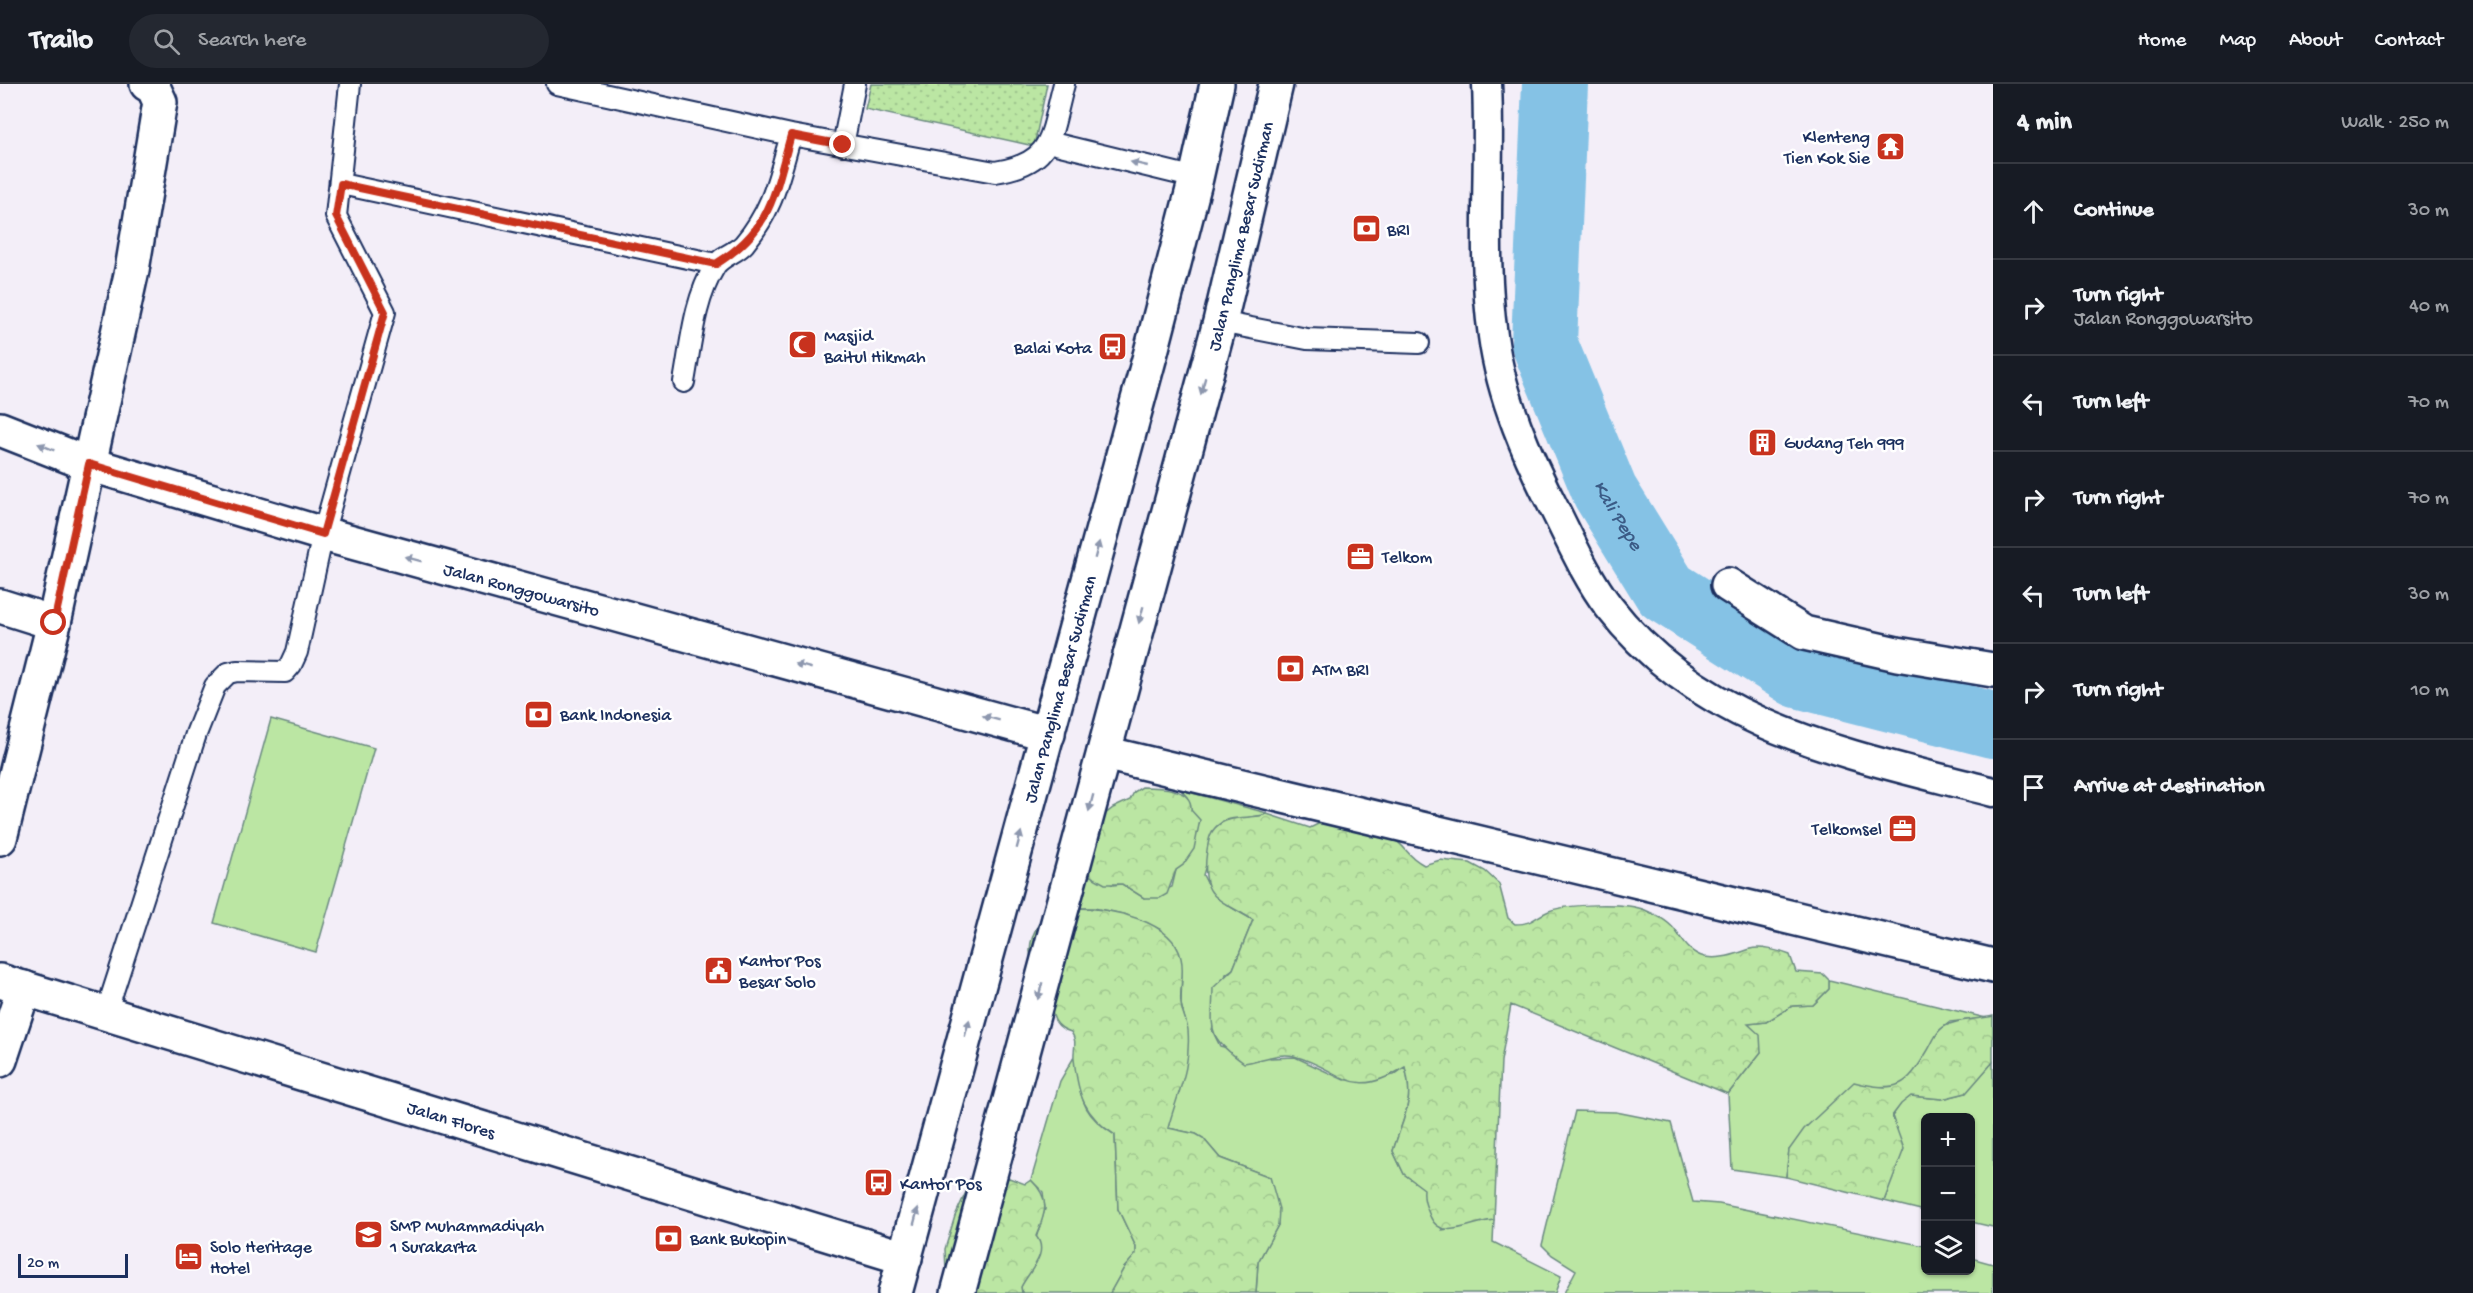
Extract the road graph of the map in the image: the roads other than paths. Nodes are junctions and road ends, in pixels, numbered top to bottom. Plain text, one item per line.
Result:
1 (147, 84) edge
2 (350, 84) edge
3 (557, 84) edge
4 (855, 84) edge
5 (1064, 84) edge
6 (1217, 84) edge
7 (1276, 84) edge
8 (1487, 84) edge
9 (791, 135) junction
10 (1048, 142) junction
11 (843, 145) junction
12 (1196, 178) junction
13 (341, 184) junction
14 (716, 264) junction
15 (1220, 322) junction
16 (1419, 343) dead end
17 (684, 382) dead end
18 (0, 429) edge
19 (89, 464) junction
20 (323, 534) junction
21 (1728, 585) dead end
22 (0, 606) edge
23 (54, 623) junction
24 (1993, 670) edge
25 (1048, 734) junction
26 (1104, 753) junction
27 (1993, 792) edge
28 (0, 838) edge
29 (1993, 966) edge
30 (12, 985) edge
31 (106, 1013) junction
32 (0, 1060) edge
33 (905, 1258) junction
34 (895, 1293) edge
35 (958, 1293) edge

1 - 19 main road
2 - 13 lane
3 - 9 lane
4 - 11 lane
5 - 10 lane
6 - 12 main road, Jalan Panglima Besar Sudirman
7 - 15 main road, Jalan Panglima Besar Sudirman
8 - 27 street
9 - 11 lane
9 - 14 lane
10 - 11 lane
12 -> 10 lane
25 -> 12 main road, Jalan Panglima Besar Sudirman
13 - 14 lane
13 - 20 lane
14 - 17 lane
15 - 16 lane
15 -> 26 main road, Jalan Panglima Besar Sudirman
19 -> 18 main road, Jalan Ronggowarsito
19 - 20 main road, Jalan Ronggowarsito
19 - 23 main road
25 -> 20 main road, Jalan Ronggowarsito
20 - 31 lane
21 - 24 main road
22 - 23 main road
23 - 28 main road
33 -> 25 main road, Jalan Panglima Besar Sudirman
26 - 29 main road
26 -> 35 main road, Jalan Panglima Besar Sudirman
30 - 31 main road, Jalan Flores
30 - 32 main road
31 - 33 main road, Jalan Flores
33 - 34 main road, Jalan Panglima Besar Sudirman

